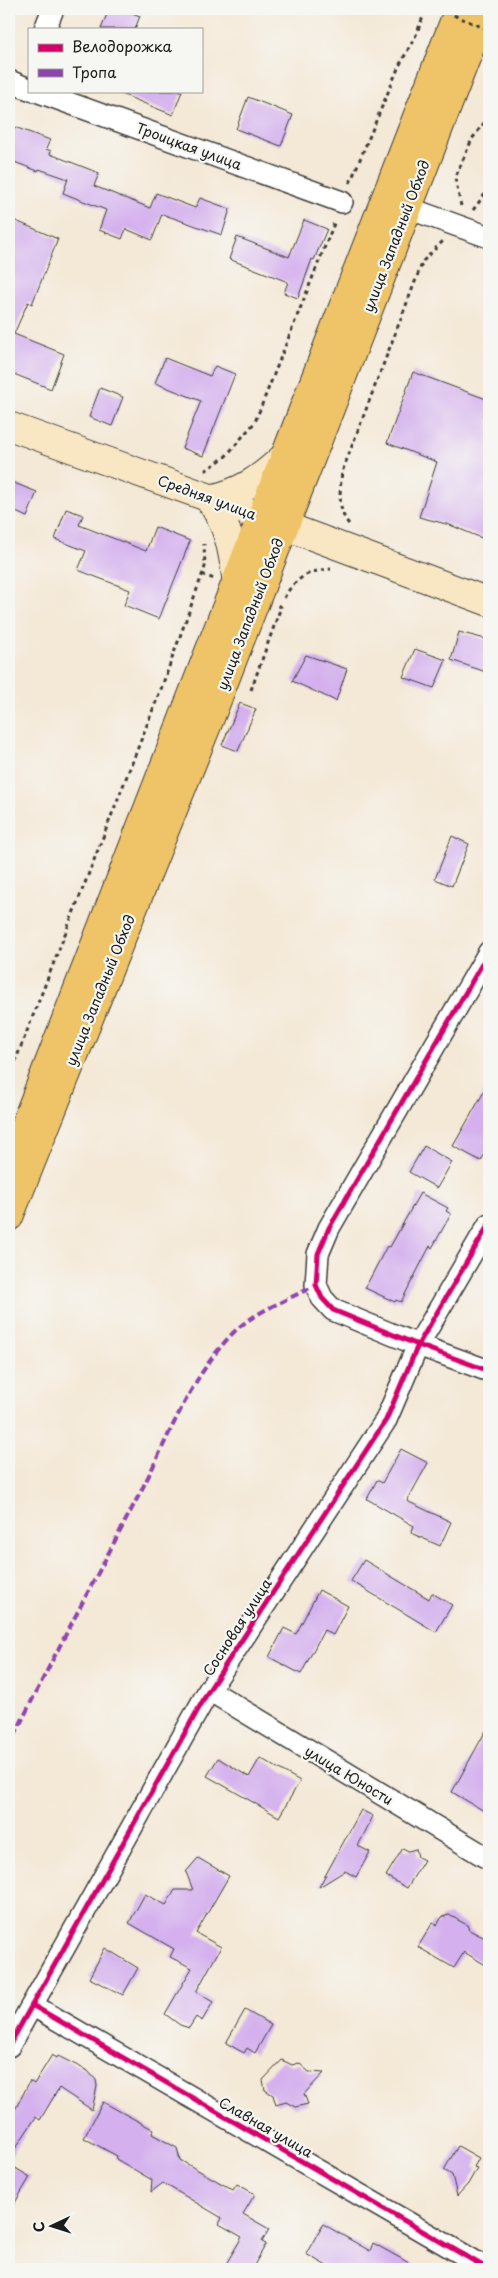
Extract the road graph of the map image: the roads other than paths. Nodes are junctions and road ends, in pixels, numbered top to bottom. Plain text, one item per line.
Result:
1 (52, 9) edge
2 (459, 9) edge
3 (485, 9) edge
4 (45, 28) edge
5 (46, 92) edge
6 (342, 202) road end
7 (408, 208) junction
8 (489, 237) edge
9 (9, 426) edge
10 (286, 455) junction
11 (208, 499) junction
12 (274, 521) junction
13 (236, 584) junction
14 (489, 602) edge
15 (489, 952) edge
16 (9, 1166) edge
17 (10, 1210) edge
18 (489, 1224) edge
19 (418, 1345) junction
20 (489, 1371) edge
21 (209, 1690) junction
22 (489, 1859) edge
23 (32, 2005) junction
24 (9, 2046) edge
25 (488, 2269) edge

1 - 4 street
2 - 10 highway, улица Западный Обход
3 - 7 highway, улица Западный Обход
5 - 6 street, Троицкая улица
7 - 8 street
7 - 12 highway, улица Западный Обход
9 - 11 street, Средняя улица
10 - 11 street
10 - 12 highway, улица Западный Обход
11 - 12 street, Средняя улица
11 - 13 street
12 - 13 highway, улица Западный Обход
12 - 14 street, Средняя улица
12 - 17 highway, улица Западный Обход
13 - 16 highway, улица Западный Обход
15 - 19 street
18 - 19 street, Сосновая улица
19 - 20 street
19 - 21 street, Сосновая улица
21 - 22 street, улица Юности
21 - 23 street, Сосновая улица
23 - 24 street, Сосновая улица
23 - 25 street, Славная улица

